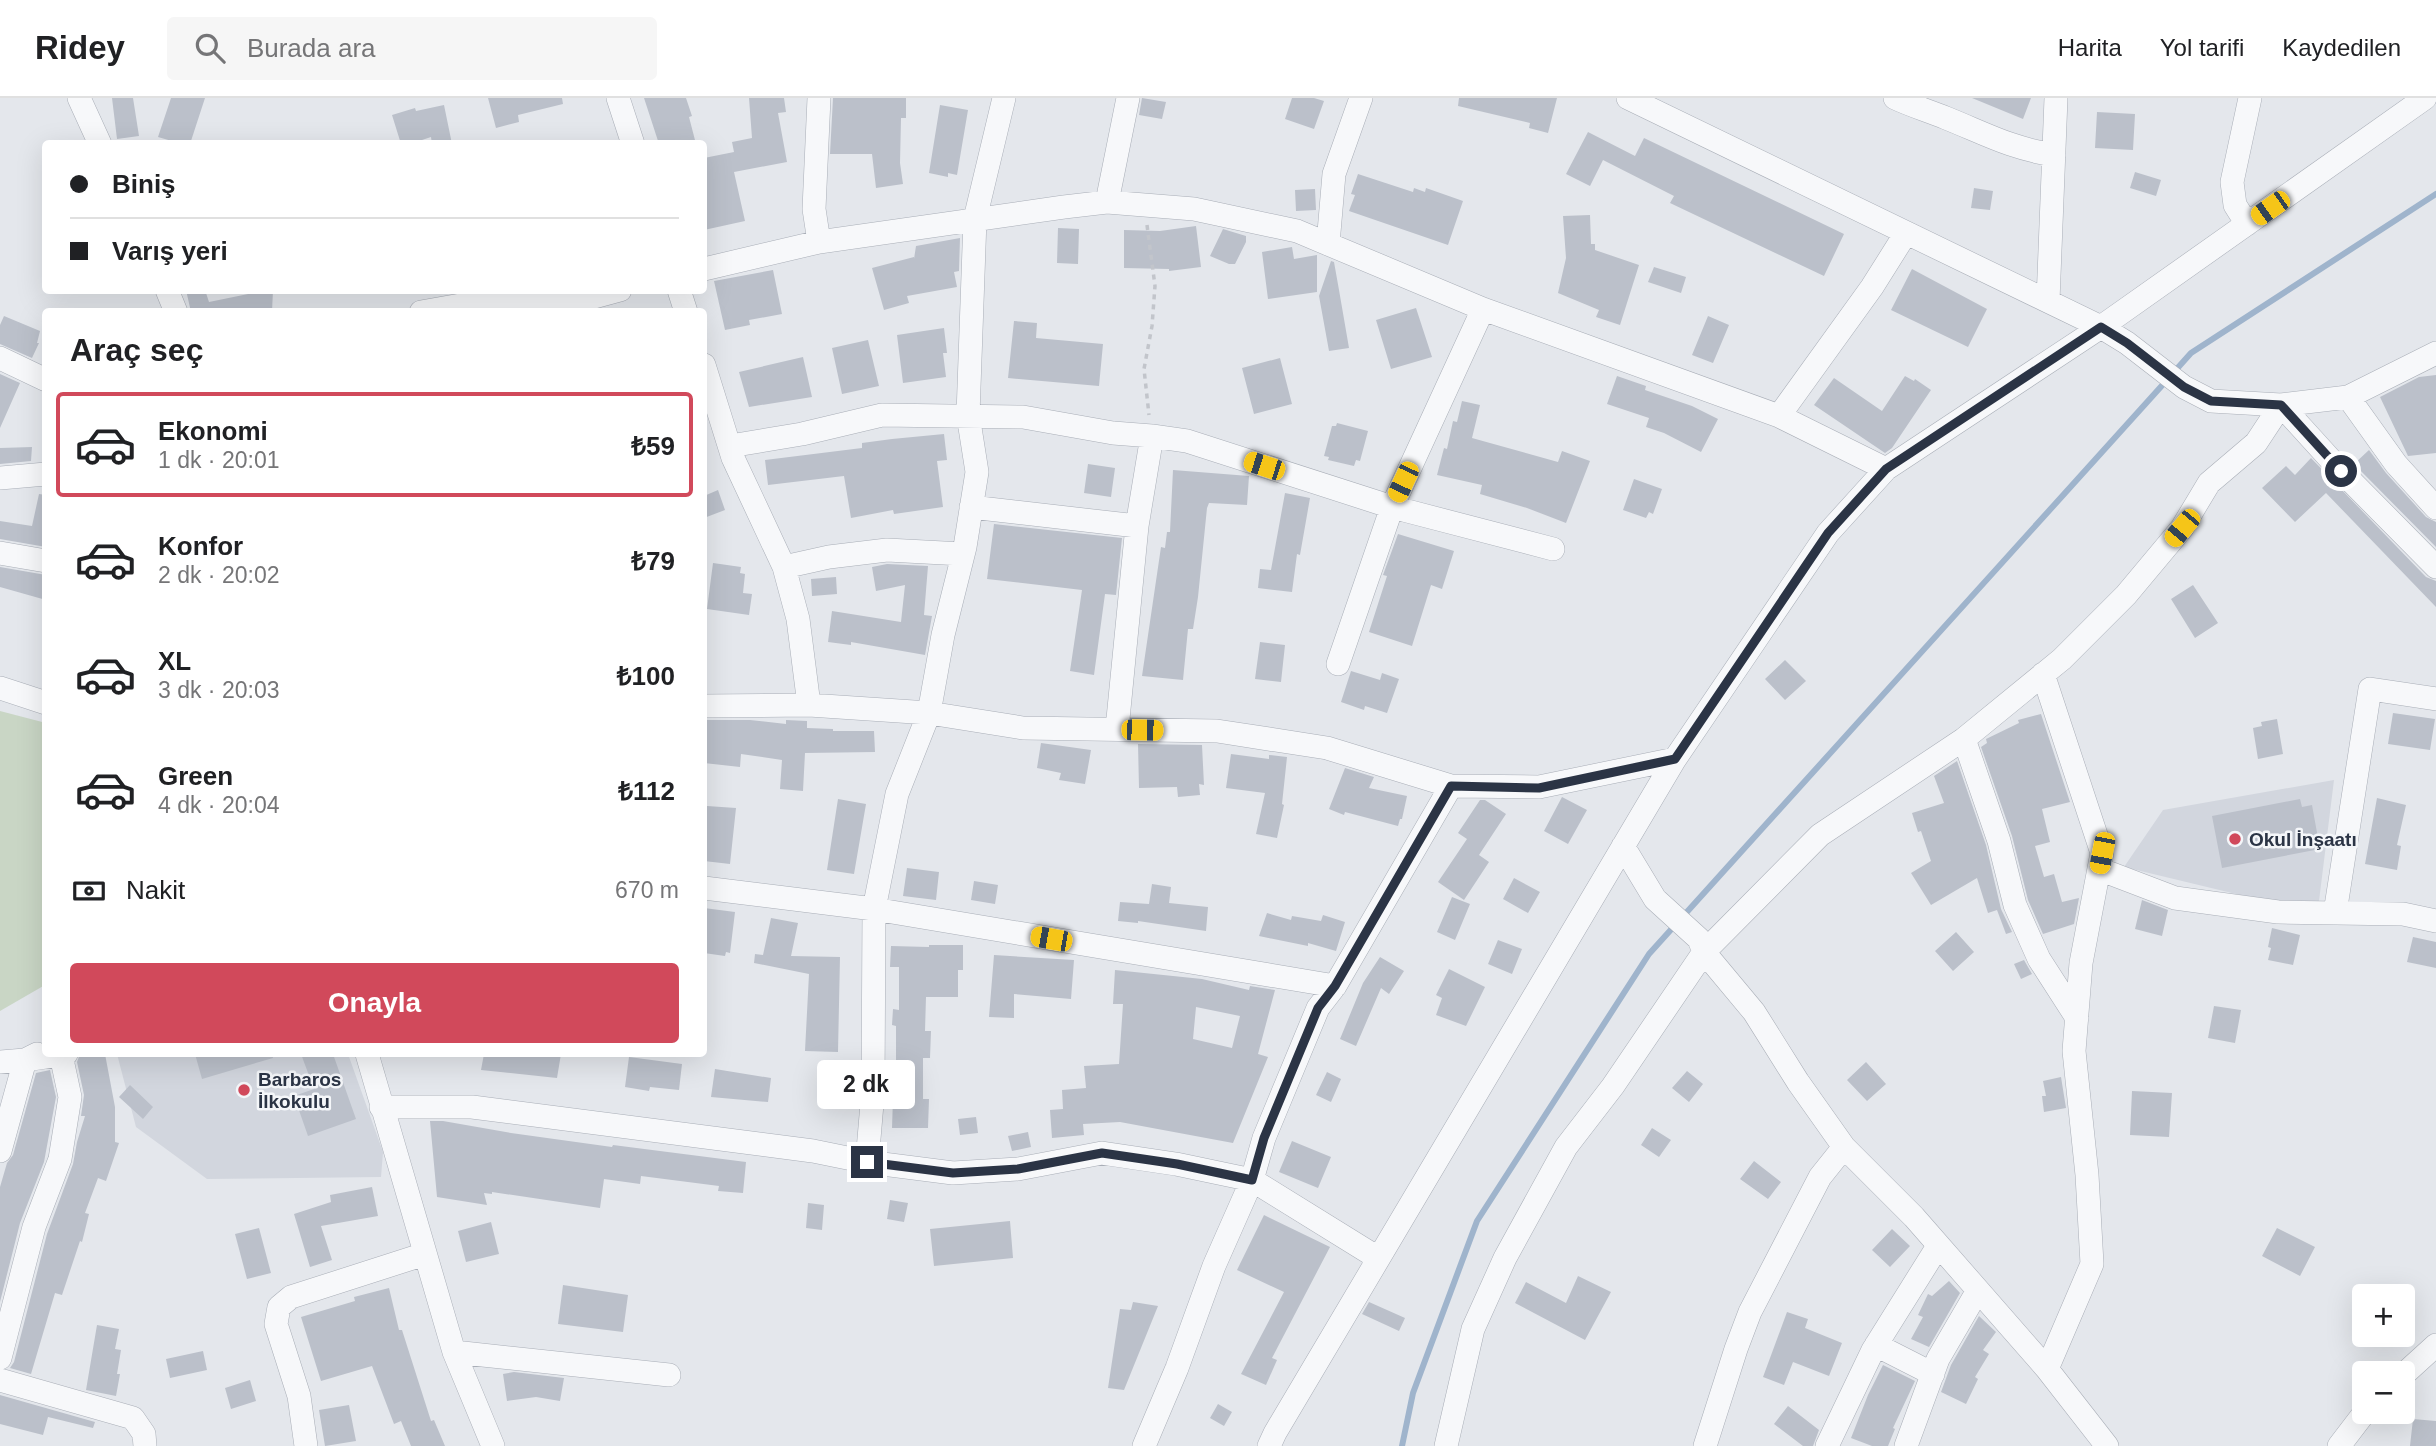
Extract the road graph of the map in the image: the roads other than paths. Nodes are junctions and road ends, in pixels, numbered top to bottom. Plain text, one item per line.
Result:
1 (79, 98) edge
2 (618, 98) edge
3 (819, 98) edge
4 (1004, 98) edge
5 (1128, 98) edge
6 (1361, 98) edge
7 (1628, 98) edge
8 (1895, 98) edge
9 (2056, 98) edge
10 (2250, 98) edge
11 (2425, 98) edge
12 (98, 140) edge
13 (631, 140) edge
14 (2054, 155) junction
15 (1107, 202) junction
16 (975, 219) junction
17 (2247, 224) junction
18 (1906, 233) junction
19 (819, 242) junction
20 (1328, 244) junction
21 (707, 268) edge
22 (605, 294) edge
23 (2048, 301) junction
24 (444, 308) edge
25 (1483, 309) junction
26 (2101, 327) junction
27 (2436, 353) edge
28 (0, 358) edge
29 (707, 374) edge
30 (42, 378) edge
31 (2348, 397) junction
32 (2281, 405) junction
33 (968, 415) junction
34 (1779, 416) junction
35 (1152, 436) junction
36 (730, 446) junction
37 (1886, 469) junction
38 (42, 474) edge
39 (0, 478) edge
40 (971, 507) junction
41 (1392, 507) junction
42 (2436, 508) edge
43 (1136, 526) junction
44 (1553, 549) dead end
45 (0, 553) edge
46 (963, 554) junction
47 (42, 560) edge
48 (784, 568) junction
49 (2436, 568) edge
50 (1338, 664) dead end
51 (2043, 674) junction
52 (0, 688) edge
53 (2436, 699) edge
54 (42, 702) edge
55 (809, 705) junction
56 (707, 706) edge
57 (929, 713) junction
58 (1117, 729) junction
59 (1964, 739) junction
60 (1675, 759) junction
61 (1451, 786) junction
62 (1623, 846) junction
63 (2099, 869) junction
64 (707, 888) edge
65 (874, 909) junction
66 (2335, 913) junction
67 (2436, 921) edge
68 (1701, 946) junction
69 (1335, 986) junction
70 (2077, 1018) junction
71 (42, 1056) edge
72 (48, 1057) edge
73 (50, 1057) edge
74 (368, 1057) edge
75 (0, 1062) edge
76 (381, 1107) junction
77 (1844, 1146) junction
78 (0, 1151) edge
79 (867, 1162) junction
80 (1252, 1180) junction
81 (1938, 1246) junction
82 (425, 1254) junction
83 (1378, 1258) junction
84 (1977, 1292) junction
85 (1876, 1345) junction
86 (2436, 1345) edge
87 (454, 1352) junction
88 (0, 1358) edge
89 (2415, 1364) edge
90 (2047, 1369) junction
91 (1933, 1374) junction
92 (669, 1375) dead end
93 (0, 1380) edge
94 (2356, 1424) edge
95 (145, 1446) edge
96 (306, 1446) edge
97 (494, 1446) edge
98 (1144, 1446) edge
99 (1269, 1446) edge
100 (1446, 1446) edge
101 (1705, 1446) edge
102 (1827, 1446) edge
103 (1906, 1446) edge
104 (2107, 1446) edge
105 (2339, 1446) edge

1 - 12 street
2 - 13 street
3 - 19 street
4 - 16 street
5 - 15 street
6 - 20 street
7 - 18 street
8 - 14 street
9 - 14 street
10 - 17 street
11 - 17 street
14 - 23 street
15 - 16 street
15 - 20 street
16 - 19 street
16 - 33 street
17 - 26 street
18 - 23 street
18 - 34 street
19 - 21 street
20 - 25 street
22 - 24 street
23 - 26 street
25 - 34 street
25 - 41 street
26 - 32 street
26 - 37 street
27 - 31 street
28 - 30 street
29 - 36 street
31 - 32 street
31 - 42 street
32 - 49 street
32 - 51 street
33 - 35 street
33 - 36 street
33 - 40 street
34 - 37 street
35 - 41 street
35 - 43 street
36 - 48 street
37 - 60 street
38 - 39 street
40 - 43 street
40 - 46 street
41 - 44 street
41 - 50 street
43 - 58 street
45 - 47 street
46 - 48 street
46 - 57 street
48 - 55 street
51 - 59 street
51 - 63 street
52 - 54 street
53 - 66 street
55 - 56 street
55 - 57 street
57 - 58 street
57 - 65 street
58 - 61 street
59 - 68 street
59 - 70 street
60 - 61 street
60 - 62 street
61 - 69 street
62 - 68 street
62 - 83 street
63 - 66 street
63 - 70 street
64 - 65 street
65 - 69 street
65 - 79 street
66 - 67 street
68 - 77 street
68 - 100 street
69 - 80 street
70 - 90 street
71 - 75 street
72 - 78 street
73 - 88 street
74 - 76 street
76 - 79 street
76 - 82 street
77 - 81 street
77 - 101 street
79 - 80 street
80 - 83 street
80 - 98 street
81 - 84 street
81 - 85 street
82 - 87 street
82 - 96 street
83 - 99 street
84 - 90 street
84 - 91 street
85 - 91 street
85 - 102 street
86 - 89 street
87 - 92 street
87 - 97 street
90 - 104 street
91 - 103 street
93 - 95 street
94 - 105 street

